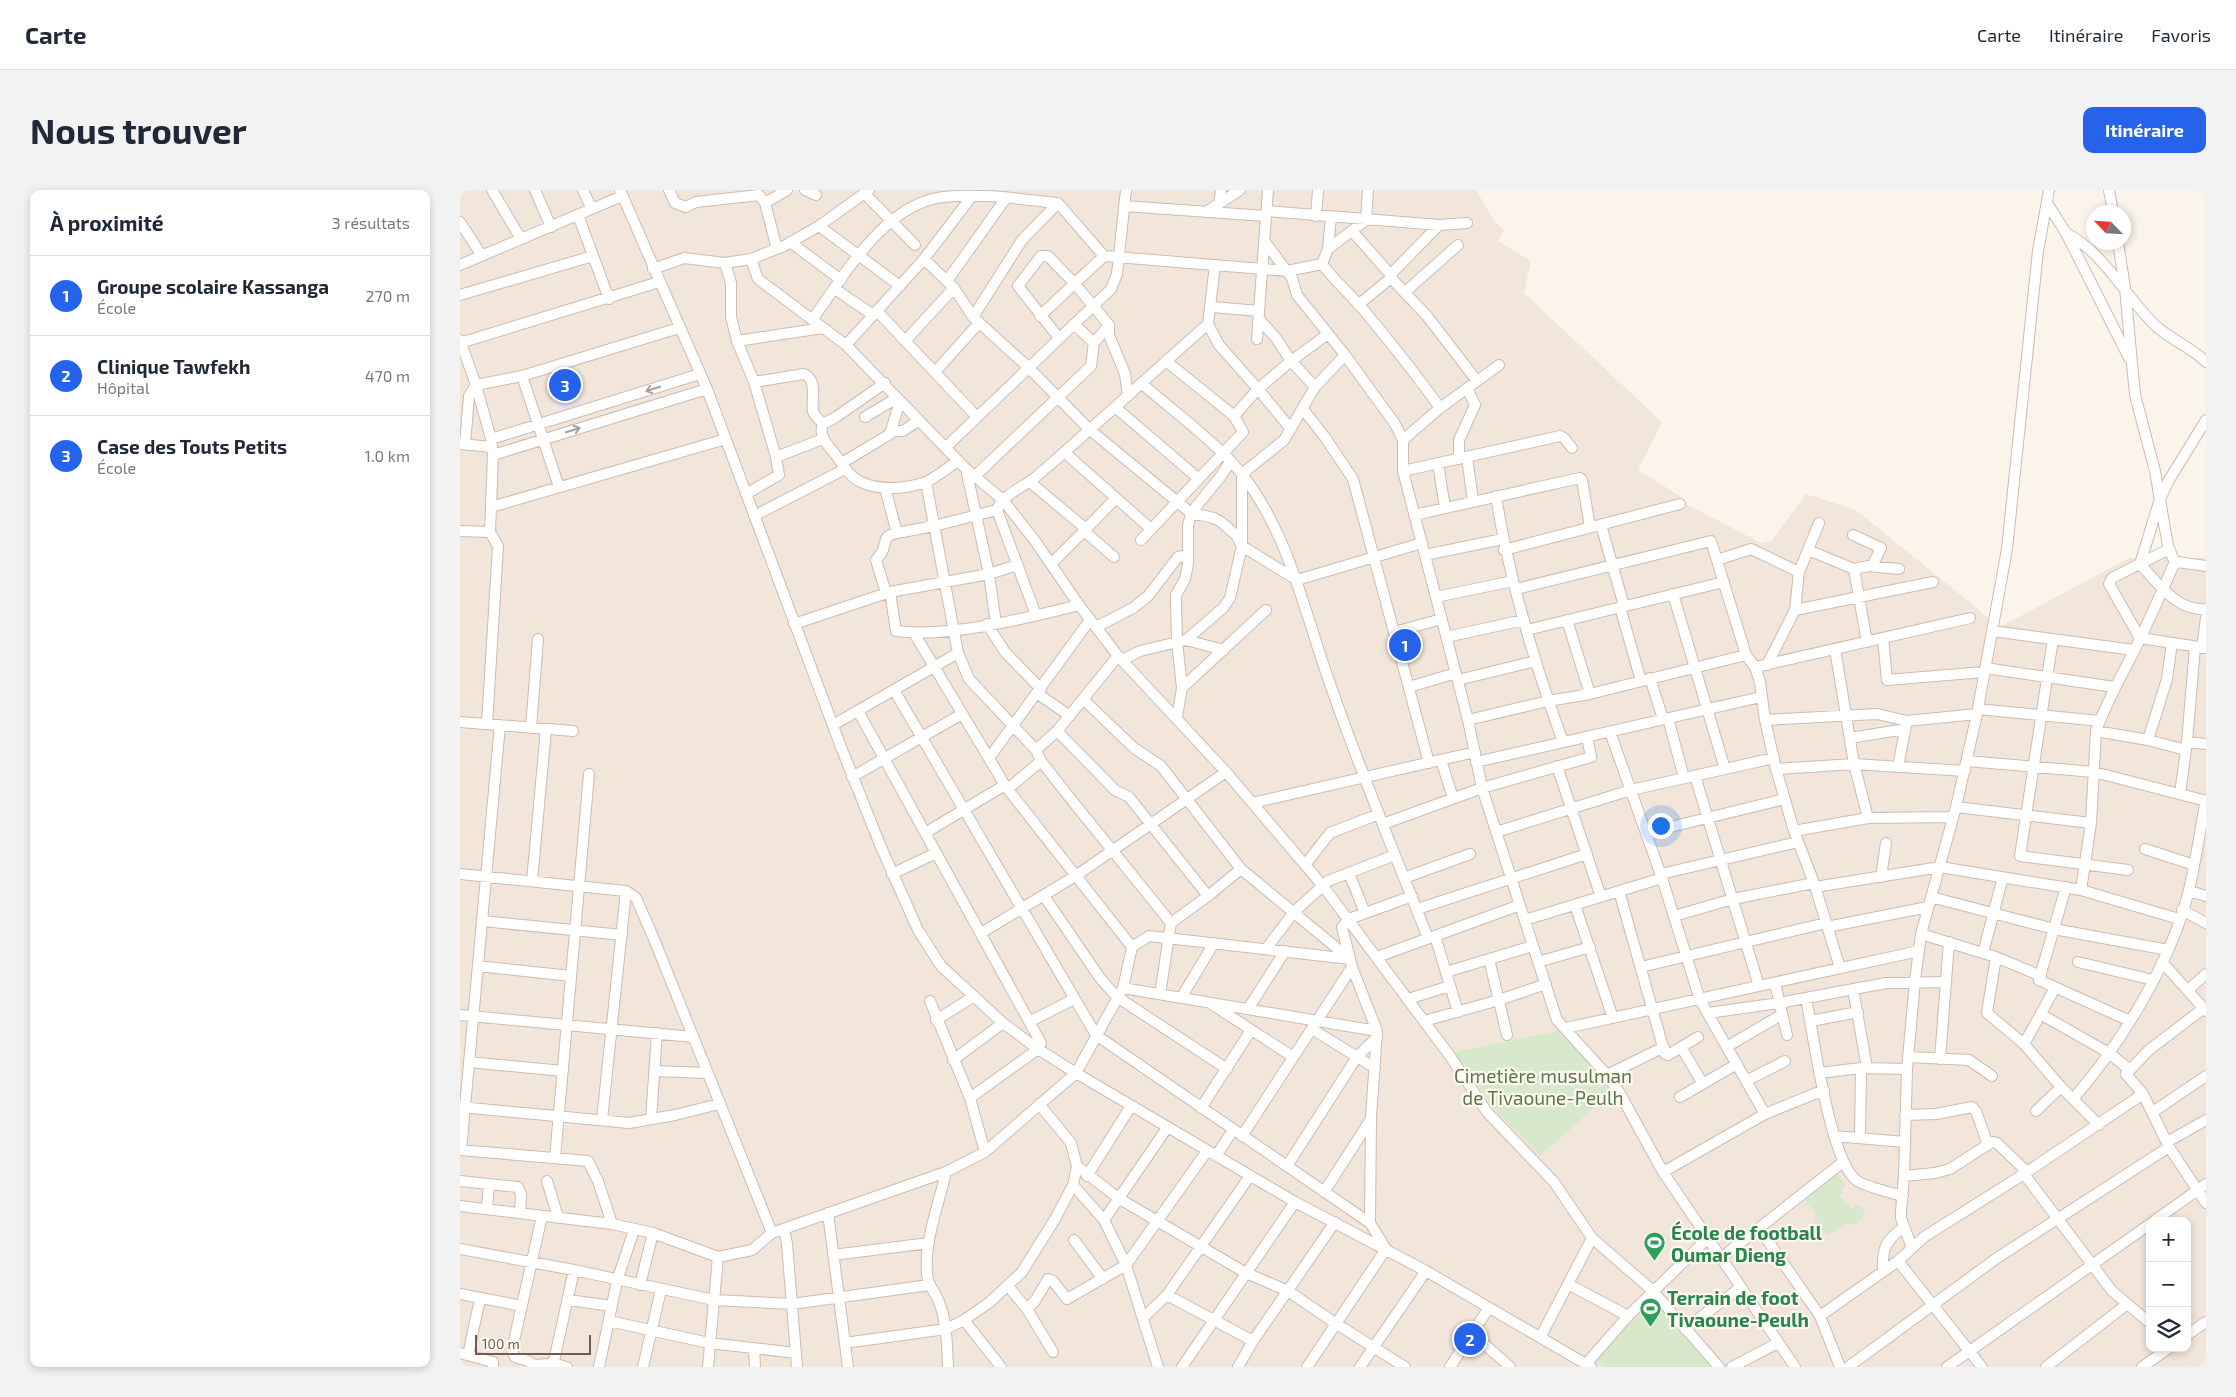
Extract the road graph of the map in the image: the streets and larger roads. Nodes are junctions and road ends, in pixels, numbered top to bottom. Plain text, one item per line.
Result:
1 (492, 190) edge
2 (535, 190) edge
3 (583, 190) edge
4 (669, 190) edge
5 (787, 190) edge
6 (806, 190) edge
7 (1126, 190) edge
8 (1221, 190) edge
9 (1240, 190) edge
10 (1268, 190) edge
11 (1318, 190) edge
12 (1368, 190) edge
13 (2049, 190) edge
14 (2109, 190) edge
15 (867, 192) edge
16 (621, 193) edge
17 (987, 193) edge
18 (942, 194) edge
19 (816, 195) dead end
20 (972, 196) junction
21 (1006, 198) junction
22 (765, 203) junction
23 (1058, 203) junction
24 (2047, 203) junction
25 (1219, 204) junction
26 (2112, 205) edge
27 (1124, 206) junction
28 (592, 209) junction
29 (1206, 212) junction
30 (1267, 214) junction
31 (578, 215) junction
32 (1316, 216) junction
33 (1331, 217) junction
34 (1366, 220) junction
35 (891, 221) junction
36 (460, 222) edge
37 (1467, 223) dead end
38 (1439, 225) junction
39 (819, 226) junction
40 (550, 227) junction
41 (1352, 231) junction
42 (2066, 233) junction
43 (521, 240) junction
44 (790, 242) junction
45 (1264, 242) junction
46 (915, 245) dead end
47 (1458, 245) dead end
48 (777, 249) junction
49 (1328, 249) junction
50 (2119, 250) edge
51 (859, 255) junction
52 (482, 256) junction
53 (593, 256) junction
54 (1104, 256) junction
55 (1118, 257) junction
56 (751, 259) junction
57 (924, 259) junction
58 (725, 262) junction
59 (1322, 264) junction
60 (460, 265) edge
61 (1216, 265) junction
62 (653, 269) junction
63 (1262, 269) junction
64 (1287, 271) junction
65 (1391, 276) junction
66 (659, 282) junction
67 (838, 284) junction
68 (951, 284) junction
69 (1075, 284) junction
70 (900, 286) junction
71 (2125, 288) junction
72 (1405, 292) junction
73 (460, 295) edge
74 (609, 299) junction
75 (1093, 306) junction
76 (1358, 306) junction
77 (1212, 307) junction
78 (875, 313) junction
79 (1259, 315) junction
80 (1040, 316) junction
81 (812, 320) junction
82 (976, 320) junction
83 (1074, 324) junction
84 (1208, 324) junction
85 (1109, 325) junction
86 (679, 328) junction
87 (823, 328) junction
88 (1328, 334) junction
89 (1059, 338) junction
90 (1257, 338) dead end
91 (738, 341) junction
92 (905, 341) junction
93 (460, 342) edge
94 (1094, 343) junction
95 (846, 345) junction
96 (1345, 355) junction
97 (1166, 361) junction
98 (1291, 361) junction
99 (2206, 362) edge
100 (1499, 365) dead end
101 (2132, 365) junction
102 (1028, 367) junction
103 (935, 372) junction
104 (700, 374) junction
105 (522, 376) junction
106 (1477, 381) junction
107 (754, 382) junction
108 (885, 383) junction
109 (1141, 384) junction
110 (476, 385) junction
111 (1315, 387) junction
112 (1467, 388) junction
113 (1258, 389) junction
114 (707, 390) junction
115 (1128, 396) junction
116 (1059, 398) junction
117 (899, 400) junction
118 (1115, 407) junction
119 (1440, 408) junction
120 (1302, 409) junction
121 (977, 416) junction
122 (1234, 416) junction
123 (865, 417) dead end
124 (919, 420) junction
125 (2206, 420) edge
126 (823, 424) junction
127 (539, 425) junction
128 (1291, 429) junction
129 (1090, 430) junction
130 (892, 431) junction
131 (544, 438) junction
132 (726, 439) junction
133 (823, 439) junction
134 (1403, 440) junction
135 (462, 444) edge
136 (492, 447) junction
137 (946, 447) junction
138 (1572, 448) dead end
139 (1064, 452) junction
140 (776, 457) junction
141 (1227, 458) junction
142 (1463, 458) junction
143 (958, 461) junction
144 (1438, 463) junction
145 (844, 466) junction
146 (966, 469) junction
147 (1404, 471) junction
148 (1242, 474) junction
149 (975, 476) junction
150 (1200, 479) junction
151 (926, 482) junction
152 (1030, 482) junction
153 (559, 487) junction
154 (885, 488) junction
155 (746, 494) junction
156 (1496, 496) junction
157 (2160, 499) junction
158 (1002, 500) junction
159 (1116, 500) junction
160 (1473, 501) junction
161 (1177, 503) junction
162 (1680, 504) dead end
163 (491, 507) junction
164 (1445, 508) junction
165 (997, 510) junction
166 (1191, 513) junction
167 (1414, 515) junction
168 (754, 516) junction
169 (976, 516) junction
170 (1820, 523) dead end
171 (1601, 525) junction
172 (934, 526) junction
173 (1590, 527) junction
174 (1151, 529) junction
175 (1085, 530) junction
176 (460, 531) edge
177 (490, 532) junction
178 (897, 533) junction
179 (1853, 535) dead end
180 (1141, 540) dead end
181 (1422, 543) junction
182 (1504, 544) junction
183 (1242, 546) junction
184 (2169, 549) junction
185 (1808, 550) junction
186 (1188, 555) junction
187 (1425, 555) junction
188 (1114, 557) dead end
189 (1374, 557) junction
190 (1717, 560) junction
191 (1052, 563) junction
192 (2176, 563) junction
193 (2140, 564) junction
194 (1017, 565) junction
195 (1612, 566) junction
196 (1872, 566) junction
197 (2206, 566) edge
198 (1898, 569) dead end
199 (1854, 570) junction
200 (1799, 572) junction
201 (989, 574) junction
202 (1297, 580) junction
203 (945, 582) junction
204 (1724, 582) junction
205 (1933, 582) dead end
206 (1514, 585) junction
207 (2164, 589) junction
208 (888, 592) junction
209 (1673, 594) junction
210 (1859, 597) junction
211 (1436, 598) junction
212 (1079, 605) junction
213 (1622, 607) junction
214 (2206, 609) edge
215 (1266, 610) dead end
216 (1795, 610) junction
217 (1036, 615) junction
218 (1970, 618) dead end
219 (2206, 618) edge
220 (1442, 619) junction
221 (1567, 620) junction
222 (794, 624) junction
223 (991, 624) junction
224 (1093, 624) junction
225 (1526, 625) junction
226 (953, 629) junction
227 (1992, 631) junction
228 (1394, 632) junction
229 (914, 633) junction
230 (1446, 637) junction
231 (1883, 638) junction
232 (2140, 638) junction
233 (538, 639) dead end
234 (2053, 639) junction
235 (1181, 641) junction
236 (1866, 642) junction
237 (2172, 643) junction
238 (2201, 648) edge
239 (1835, 649) junction
240 (1224, 650) junction
241 (2134, 650) junction
242 (958, 652) junction
243 (1746, 655) junction
244 (1120, 658) junction
245 (1536, 661) junction
246 (1767, 665) junction
247 (934, 666) junction
248 (1755, 667) junction
249 (1694, 668) junction
250 (1984, 670) junction
251 (1457, 677) junction
252 (2047, 677) junction
253 (1645, 680) junction
254 (1409, 687) junction
255 (2114, 687) junction
256 (1182, 688) junction
257 (894, 690) junction
258 (1039, 692) junction
259 (1590, 694) junction
260 (1761, 697) junction
261 (1084, 700) junction
262 (1548, 701) junction
263 (1707, 709) junction
264 (858, 711) junction
265 (1978, 712) junction
266 (962, 714) junction
267 (2040, 715) junction
268 (1070, 716) junction
269 (1846, 716) junction
270 (1177, 717) junction
271 (1666, 719) junction
272 (1468, 720) junction
273 (1765, 720) junction
274 (2100, 721) junction
275 (460, 722) edge
276 (487, 724) junction
277 (500, 725) junction
278 (833, 725) junction
279 (1015, 725) junction
280 (1906, 725) junction
281 (532, 728) junction
282 (546, 729) junction
283 (573, 731) dead end
284 (1057, 731) junction
285 (1610, 732) junction
286 (2096, 732) junction
287 (922, 737) junction
288 (1587, 737) junction
289 (1850, 738) junction
290 (2148, 740) junction
291 (1563, 742) junction
292 (2206, 744) edge
293 (2187, 746) junction
294 (1036, 750) junction
295 (1476, 757) junction
296 (989, 758) junction
297 (1774, 758) junction
298 (885, 760) junction
299 (1441, 760) junction
300 (1042, 761) junction
301 (1429, 763) junction
302 (1854, 764) junction
303 (1558, 766) junction
304 (1966, 766) junction
305 (1898, 767) junction
306 (2032, 767) junction
307 (1724, 769) junction
308 (1776, 769) junction
309 (1226, 772) junction
310 (2094, 772) junction
311 (589, 774) dead end
312 (1695, 776) junction
313 (852, 777) junction
314 (1365, 777) junction
315 (1684, 778) junction
316 (1007, 787) junction
317 (1482, 788) junction
318 (1631, 790) junction
319 (2180, 794) junction
320 (1453, 798) junction
321 (1785, 799) junction
322 (1187, 800) junction
323 (2206, 801) edge
324 (1252, 803) junction
325 (965, 809) junction
326 (1572, 809) junction
327 (1955, 812) junction
328 (1379, 814) junction
329 (2025, 814) junction
330 (1708, 818) junction
331 (1868, 818) junction
332 (2091, 823) junction
333 (1383, 824) junction
334 (1151, 825) junction
335 (1794, 831) junction
336 (1496, 832) junction
337 (925, 833) junction
338 (1646, 833) junction
339 (1798, 842) junction
340 (1886, 843) dead end
341 (2145, 849) dead end
342 (2201, 850) edge
343 (1114, 851) junction
344 (936, 853) junction
345 (1395, 854) junction
346 (1470, 854) dead end
347 (1587, 854) junction
348 (1721, 860) junction
349 (2085, 864) junction
350 (1305, 865) junction
351 (2194, 865) junction
352 (1940, 867) junction
353 (1241, 869) junction
354 (2128, 870) dead end
355 (1349, 873) junction
356 (460, 874) edge
357 (892, 874) junction
358 (1077, 876) junction
359 (1661, 876) junction
360 (486, 877) junction
361 (2003, 877) junction
362 (1404, 878) junction
363 (1880, 878) junction
364 (1511, 879) junction
365 (532, 882) junction
366 (1815, 885) junction
367 (579, 886) junction
368 (1323, 886) junction
369 (2066, 887) junction
370 (2081, 890) junction
371 (626, 891) junction
372 (1619, 891) junction
373 (2189, 891) junction
374 (1044, 896) junction
375 (1208, 896) junction
376 (1412, 896) junction
377 (2206, 896) edge
378 (1601, 897) junction
379 (1733, 899) junction
380 (1930, 902) junction
381 (1575, 904) junction
382 (1520, 905) junction
383 (1022, 909) junction
384 (1417, 909) junction
385 (1294, 912) junction
386 (1365, 913) junction
387 (1994, 914) junction
388 (2181, 915) junction
389 (1674, 916) junction
390 (1349, 919) junction
391 (1525, 920) junction
392 (482, 921) junction
393 (1171, 922) junction
394 (2206, 923) edge
395 (1826, 925) junction
396 (2054, 929) junction
397 (575, 930) junction
398 (980, 933) junction
399 (1922, 934) junction
400 (622, 935) junction
401 (1432, 937) junction
402 (1168, 938) junction
403 (1746, 942) junction
404 (1949, 942) junction
405 (1214, 943) junction
406 (1533, 946) junction
407 (1132, 947) junction
408 (1590, 947) junction
409 (1266, 949) junction
410 (2168, 950) junction
411 (1285, 951) junction
412 (1919, 951) junction
413 (1983, 953) junction
414 (1377, 957) junction
415 (1687, 957) junction
416 (1996, 957) junction
417 (1489, 960) junction
418 (1538, 962) junction
419 (2078, 962) dead end
420 (2162, 962) junction
421 (1351, 963) junction
422 (478, 966) junction
423 (1641, 968) junction
424 (1840, 968) junction
425 (1446, 972) junction
426 (2206, 974) edge
427 (571, 976) junction
428 (2041, 976) junction
429 (2152, 980) junction
430 (1915, 981) junction
431 (1946, 982) junction
432 (1775, 983) junction
433 (1546, 984) junction
434 (1450, 986) junction
435 (1759, 986) junction
436 (2055, 988) junction
437 (1853, 989) junction
438 (2188, 990) junction
439 (1120, 992) junction
440 (1160, 994) junction
441 (973, 997) junction
442 (1181, 998) junction
443 (1806, 998) junction
444 (1074, 999) junction
445 (1408, 999) junction
446 (1499, 1000) junction
447 (1700, 1000) junction
448 (930, 1001) dead end
449 (1208, 1002) junction
450 (1779, 1003) junction
451 (1248, 1009) junction
452 (1653, 1009) junction
453 (2205, 1010) edge
454 (1458, 1012) junction
455 (1858, 1012) junction
456 (1708, 1013) junction
457 (460, 1015) edge
458 (1781, 1015) junction
459 (2042, 1015) junction
460 (473, 1016) junction
461 (1614, 1018) junction
462 (936, 1020) junction
463 (1424, 1021) junction
464 (1811, 1021) junction
465 (2130, 1021) junction
466 (1031, 1022) junction
467 (1003, 1023) junction
468 (566, 1025) junction
469 (1314, 1025) junction
470 (1566, 1028) junction
471 (612, 1029) junction
472 (1252, 1030) junction
473 (658, 1033) junction
474 (1377, 1034) junction
475 (1096, 1035) junction
476 (1507, 1035) dead end
477 (1787, 1035) dead end
478 (693, 1037) junction
479 (1698, 1038) dead end
480 (2024, 1044) junction
481 (1728, 1046) junction
482 (1664, 1047) junction
483 (1681, 1047) junction
484 (1038, 1049) junction
485 (2109, 1053) junction
486 (1293, 1057) junction
487 (1357, 1057) junction
488 (1909, 1057) junction
489 (953, 1060) junction
490 (1940, 1060) junction
491 (1785, 1061) dead end
492 (469, 1062) junction
493 (1737, 1064) junction
494 (1375, 1068) junction
495 (1864, 1068) junction
496 (1227, 1069) junction
497 (1907, 1069) junction
498 (2130, 1070) junction
499 (562, 1071) junction
500 (655, 1071) junction
501 (707, 1073) junction
502 (1076, 1073) junction
503 (1819, 1073) junction
504 (1607, 1075) junction
505 (1992, 1076) dead end
506 (2206, 1076) edge
507 (1746, 1081) junction
508 (1703, 1084) junction
509 (2061, 1087) junction
510 (1824, 1090) junction
511 (2142, 1094) junction
512 (1680, 1097) dead end
513 (970, 1098) junction
514 (2073, 1099) junction
515 (719, 1104) junction
516 (1039, 1104) junction
517 (1131, 1106) junction
518 (463, 1108) edge
519 (1201, 1108) junction
520 (2036, 1111) dead end
521 (2152, 1112) junction
522 (1765, 1114) junction
523 (1905, 1115) junction
524 (558, 1116) junction
525 (1371, 1117) junction
526 (651, 1119) junction
527 (602, 1120) junction
528 (2206, 1120) edge
529 (2099, 1125) junction
530 (1167, 1128) junction
531 (1233, 1130) junction
532 (1242, 1136) junction
533 (1834, 1136) junction
534 (1860, 1138) junction
535 (1905, 1142) junction
536 (2168, 1145) junction
537 (1988, 1146) junction
538 (461, 1150) edge
539 (985, 1152) junction
540 (1211, 1153) junction
541 (555, 1158) junction
542 (1843, 1162) junction
543 (1077, 1166) junction
544 (1287, 1166) junction
545 (946, 1172) junction
546 (1663, 1172) junction
547 (2026, 1173) junction
548 (1087, 1176) junction
549 (1250, 1176) junction
550 (1904, 1176) junction
551 (460, 1181) edge
552 (547, 1181) dead end
553 (489, 1184) junction
554 (2206, 1184) edge
555 (1073, 1185) junction
556 (2196, 1190) junction
557 (1324, 1192) junction
558 (1902, 1196) junction
559 (1118, 1198) junction
560 (1295, 1202) junction
561 (2206, 1202) edge
562 (460, 1206) edge
563 (487, 1209) junction
564 (520, 1213) junction
565 (828, 1213) junction
566 (542, 1216) junction
567 (2159, 1217) edge
568 (558, 1218) junction
569 (2058, 1219) junction
570 (1104, 1220) junction
571 (1158, 1222) junction
572 (1335, 1222) junction
573 (1370, 1223) junction
574 (612, 1224) junction
575 (1904, 1227) junction
576 (2146, 1227) edge
577 (1759, 1228) junction
578 (784, 1229) junction
579 (634, 1230) junction
580 (653, 1234) junction
581 (772, 1234) junction
582 (1592, 1238) junction
583 (1707, 1239) junction
584 (1074, 1240) dead end
585 (929, 1243) junction
586 (1201, 1246) junction
587 (1912, 1248) junction
588 (460, 1249) edge
589 (1386, 1249) junction
590 (833, 1255) junction
591 (718, 1257) junction
592 (1720, 1258) junction
593 (1898, 1261) junction
594 (531, 1262) junction
595 (1126, 1265) junction
596 (2092, 1266) junction
597 (574, 1270) junction
598 (1426, 1271) junction
599 (1883, 1271) junction
600 (1246, 1273) junction
601 (1103, 1279) junction
602 (618, 1281) junction
603 (1568, 1284) junction
604 (929, 1285) junction
605 (640, 1286) junction
606 (1008, 1286) junction
607 (1740, 1286) junction
608 (661, 1290) junction
609 (1288, 1291) junction
610 (1653, 1291) junction
611 (460, 1294) edge
612 (1167, 1294) junction
613 (839, 1297) junction
614 (480, 1299) junction
615 (568, 1300) junction
616 (714, 1300) junction
617 (792, 1304) junction
618 (2126, 1305) junction
619 (522, 1306) junction
620 (612, 1306) junction
621 (1933, 1306) junction
622 (1027, 1308) junction
623 (1488, 1308) junction
624 (1628, 1316) junction
625 (1820, 1316) junction
626 (1144, 1317) junction
627 (609, 1320) junction
628 (964, 1320) junction
629 (2146, 1320) edge
630 (1213, 1321) junction
631 (2206, 1322) edge
632 (1335, 1324) junction
633 (946, 1329) junction
634 (1685, 1329) junction
635 (651, 1331) junction
636 (2191, 1332) edge
637 (1472, 1334) junction
638 (1541, 1336) junction
639 (1253, 1341) junction
640 (709, 1343) junction
641 (845, 1343) junction
642 (1778, 1343) junction
643 (754, 1348) junction
644 (1373, 1348) junction
645 (1969, 1351) junction
646 (1053, 1352) dead end
647 (2163, 1352) edge
648 (796, 1353) junction
649 (464, 1354) edge
650 (552, 1363) junction
651 (535, 1366) edge
652 (1588, 1366) edge
653 (493, 1367) edge
654 (567, 1367) edge
655 (599, 1367) edge
656 (643, 1367) edge
657 (708, 1367) edge
658 (755, 1367) edge
659 (797, 1367) edge
660 (848, 1367) edge
661 (948, 1367) edge
662 (1001, 1367) edge
663 (1158, 1367) edge
664 (1182, 1367) edge
665 (1238, 1367) edge
666 (1307, 1367) edge
667 (1360, 1367) edge
668 (1405, 1367) edge
669 (1450, 1367) edge
670 (1509, 1367) edge
671 (1719, 1367) edge
672 (1732, 1367) edge
673 (1795, 1367) edge
674 (1840, 1367) edge
675 (1848, 1367) edge
676 (1947, 1367) edge
677 (1982, 1367) edge
678 (2046, 1367) edge
679 (2142, 1367) edge

1 - 43 street
2 - 40 street
3 - 28 street
4 - 22 street
5 - 22 street
6 - 19 street
7 - 27 street
8 - 25 street
9 - 25 street
10 - 30 street
11 - 32 street
12 - 34 street
13 - 24 street
14 - 26 street
15 - 35 street
15 - 39 street
16 - 28 street
16 - 62 street
17 - 20 street
17 - 21 street
18 - 20 street
18 - 35 street
20 - 57 street
21 - 23 street
21 - 68 street
22 - 48 street
23 - 54 street
23 - 82 street
24 - 42 street
24 - 227 street
25 - 29 street
27 - 29 street
27 - 55 street
28 - 31 street
29 - 30 street
30 - 32 street
30 - 45 street
31 - 40 street
31 - 53 street
32 - 33 street
33 - 34 street
33 - 49 street
34 - 38 street
34 - 41 street
35 - 46 street
35 - 51 street
36 - 52 street
37 - 38 street
38 - 65 street
39 - 44 street
39 - 51 street
40 - 43 street
41 - 49 street
41 - 65 street
42 - 71 street
42 - 101 street
43 - 52 street
44 - 48 street
44 - 67 street
45 - 63 street
45 - 64 street
47 - 72 street
48 - 56 street
49 - 59 street
50 - 71 street
51 - 67 street
51 - 70 street
52 - 60 street
53 - 73 street
53 - 74 street
54 - 55 street
54 - 69 street
55 - 61 street
55 - 75 street
56 - 58 street
56 - 81 street
57 - 68 street
57 - 70 street
58 - 62 street
58 - 91 street
59 - 64 street
59 - 76 street
61 - 63 street
61 - 77 street
62 - 66 street
63 - 64 street
63 - 79 street
64 - 88 street
65 - 72 street
65 - 76 street
66 - 74 street
66 - 86 street
67 - 78 street
67 - 81 street
68 - 82 street
68 - 92 street
69 - 75 street
69 - 80 street
69 - 80 street
70 - 78 street
71 - 99 street
71 - 101 street
72 - 106 street
74 - 93 street
75 - 83 street
75 - 85 street
76 - 119 street
77 - 79 street
77 - 84 street
78 - 92 street
78 - 95 street
79 - 90 street
79 - 98 street
80 - 89 street
81 - 87 street
82 - 102 street
82 - 103 street
83 - 89 street
83 - 94 street
84 - 97 street
84 - 113 street
85 - 94 street
85 - 115 street
86 - 104 street
86 - 105 street
87 - 91 street
87 - 95 street
88 - 96 street
88 - 98 street
89 - 102 street
91 - 107 street
92 - 103 street
93 - 110 street
94 - 116 street
95 - 108 street
96 - 111 street
96 - 134 street
97 - 109 street
97 - 122 street
98 - 111 street
98 - 113 street
100 - 106 street
101 - 157 street
102 - 116 street
102 - 121 street
103 - 121 street
104 - 114 street
104 -> 127 street
105 - 110 street
105 - 127 street
106 - 112 street
107 - 126 street
107 - 140 street
108 - 117 street
108 - 126 street
109 - 115 street
109 - 141 street
110 - 135 street
110 - 136 street
111 - 120 street
112 - 119 street
112 - 142 street
113 - 122 street
113 - 128 street
131 -> 114 street
114 - 132 street
115 - 118 street
116 - 129 street
116 - 149 street
117 - 123 street
117 - 124 street
117 - 130 street
118 - 129 street
118 - 150 street
119 - 134 street
120 - 128 street
120 - 189 street
121 - 137 street
122 - 141 street
124 - 130 street
124 - 137 street
125 - 157 street
126 - 133 street
127 - 131 street
127 - 136 street
128 - 148 street
129 - 139 street
129 - 161 street
130 - 145 street
131 - 136 street
131 - 153 street
132 - 153 street
132 - 155 street
133 - 140 street
133 - 145 street
134 - 147 street
135 - 136 street
136 - 163 street
137 - 143 street
138 - 142 street
139 - 152 street
139 - 159 street
140 - 155 street
141 - 148 street
141 - 150 street
141 - 166 street
142 - 144 street
142 - 160 street
143 - 146 street
143 - 151 street
144 - 147 street
144 - 164 street
145 - 154 street
145 - 168 street
146 - 149 street
146 - 169 street
147 - 167 street
148 - 183 street
148 - 202 street
149 - 158 street
150 - 161 street
151 - 154 street
151 - 172 street
152 - 158 street
152 - 175 street
153 - 163 street
154 - 178 street
155 - 168 street
156 - 160 street
156 - 173 street
156 - 182 street
157 - 184 street
157 - 193 street
158 - 165 street
158 - 191 street
159 - 174 street
159 - 175 street
160 - 164 street
161 - 166 street
161 - 174 street
162 - 171 street
163 - 177 street
164 - 167 street
165 - 169 street
165 - 194 street
166 - 183 street
166 - 186 street
167 - 181 street
168 - 222 street
169 - 172 street
169 - 201 street
170 - 185 street
171 - 173 street
171 - 195 street
172 - 178 street
172 - 203 street
173 - 182 street
174 - 180 street
175 - 188 street
175 - 191 street
176 - 177 street
177 - 276 street
178 - 208 street
179 - 196 street
181 - 187 street
181 - 189 street
182 - 187 street
182 - 206 street
183 - 202 street
183 - 235 street
184 - 192 street
184 - 193 street
185 - 199 street
185 - 200 street
186 - 224 street
186 - 235 street
187 - 211 street
189 - 202 street
189 - 228 street
190 - 195 street
190 - 200 street
190 - 204 street
191 - 212 street
192 - 197 street
192 - 207 street
193 - 207 street
193 - 232 street
194 - 201 street
194 - 217 street
195 - 206 street
195 - 213 street
196 - 198 street
196 - 199 street
199 - 210 street
200 - 216 street
201 - 203 street
201 - 223 street
202 - 314 street
203 - 208 street
203 - 226 street
204 - 209 street
204 - 243 street
205 - 210 street
206 - 211 street
206 - 225 street
207 - 214 street
207 - 232 street
208 - 222 street
208 - 229 street
209 - 213 street
209 - 249 street
210 - 216 street
210 - 236 street
211 - 220 street
212 - 217 street
212 - 224 street
213 - 221 street
213 - 253 street
215 - 240 street
216 - 246 street
217 - 223 street
218 - 231 street
219 - 238 street
220 - 228 street
220 - 230 street
221 - 225 street
221 - 259 street
222 - 278 street
223 - 226 street
223 - 258 street
224 - 244 street
224 - 258 street
225 - 230 street
225 - 245 street
226 - 229 street
226 - 242 street
227 - 234 street
227 - 250 street
228 - 254 street
229 - 247 street
230 - 251 street
231 - 236 street
231 - 250 street
232 - 237 street
232 - 241 street
233 - 281 street
234 - 241 street
234 - 252 street
235 - 240 street
235 - 244 street
235 - 256 street
236 - 239 street
237 - 238 street
237 - 290 street
238 - 293 street
239 - 246 street
239 - 269 street
240 - 256 street
241 - 255 street
242 - 247 street
242 - 279 street
243 - 248 street
243 - 249 street
244 - 261 street
244 - 270 street
245 - 251 street
245 - 262 street
246 - 248 street
247 - 257 street
247 - 266 street
248 - 260 street
249 - 253 street
249 - 263 street
250 - 252 street
250 - 265 street
251 - 254 street
251 - 272 street
252 - 255 street
252 - 267 street
253 - 259 street
253 - 271 street
254 - 301 street
255 - 274 street
256 - 270 street
257 - 264 street
257 - 287 street
258 - 268 street
258 - 279 street
259 - 262 street
260 - 263 street
260 - 273 street
261 - 268 street
261 - 322 street
262 - 272 street
262 - 291 street
263 - 271 street
263 - 307 street
264 - 278 street
264 - 298 street
265 - 267 street
265 - 280 street
265 - 304 street
266 - 287 street
266 - 296 street
267 - 274 street
267 - 306 street
268 - 284 street
269 - 273 street
269 - 280 street
269 - 289 street
270 - 309 street
271 - 285 street
271 - 315 street
272 - 295 street
273 - 297 street
274 - 286 street
275 - 276 street
276 - 277 street
277 - 281 street
277 - 360 street
278 - 313 street
279 - 294 street
279 - 296 street
280 - 289 street
280 - 305 street
281 - 282 street
282 - 283 street
282 - 365 street
284 - 294 street
284 - 334 street
285 - 288 street
285 - 318 street
286 - 290 street
286 - 310 street
287 - 298 street
287 - 325 street
288 - 291 street
288 - 303 street
289 - 302 street
290 - 293 street
291 - 295 street
292 - 293 street
293 - 319 street
294 - 300 street
295 - 299 street
295 - 317 street
296 - 316 street
297 - 307 street
297 - 308 street
298 - 313 street
298 - 337 street
299 - 301 street
299 - 320 street
300 - 316 street
300 - 343 street
301 - 314 street
302 - 305 street
302 - 308 street
302 - 331 street
303 - 317 street
303 - 326 street
304 - 305 street
304 - 306 street
304 - 327 street
306 - 310 street
306 - 329 street
307 - 312 street
308 - 321 street
309 - 322 street
309 - 324 street
310 - 319 street
310 - 332 street
311 - 367 street
312 - 315 street
312 - 330 street
313 - 357 street
314 - 324 street
314 - 328 street
315 - 318 street
316 - 325 street
316 - 358 street
317 - 320 street
317 - 336 street
318 - 326 street
318 - 338 street
319 - 323 street
320 - 333 street
321 - 330 street
321 - 335 street
322 - 334 street
322 - 353 street
323 - 342 street
324 - 350 street
325 - 337 street
325 - 383 street
326 - 336 street
326 - 347 street
327 - 329 street
327 - 331 street
327 - 352 street
328 - 333 street
328 - 350 street
329 - 332 street
329 - 349 street
330 - 338 street
330 - 348 street
331 - 335 street
332 - 349 street
333 - 345 street
334 - 343 street
334 - 375 street
335 - 339 street
336 - 364 street
337 - 344 street
338 - 359 street
339 - 348 street
339 - 366 street
340 - 363 street
341 - 351 street
342 - 351 street
343 - 358 street
343 - 393 street
344 - 357 street
344 - 398 street
345 - 355 street
345 - 362 street
346 - 362 street
347 - 364 street
347 - 378 street
348 - 359 street
348 - 379 street
349 - 354 street
349 - 370 street
350 - 368 street
351 - 373 street
352 - 361 street
352 - 363 street
352 - 380 street
353 - 375 street
353 - 385 street
355 - 368 street
355 - 386 street
356 - 360 street
357 - 441 street
358 - 374 street
358 - 407 street
359 - 372 street
359 - 389 street
360 - 365 street
360 - 392 street
361 - 369 street
361 - 387 street
362 - 376 street
363 - 366 street
364 - 382 street
364 - 384 street
365 - 367 street
366 - 379 street
366 - 395 street
367 - 371 street
367 - 397 street
368 - 385 street
368 - 390 street
369 - 370 street
369 - 396 street
370 - 388 street
371 - 400 street
371 - 478 street
372 - 378 street
372 - 423 street
373 - 377 street
373 - 388 street
374 - 383 street
374 - 439 street
375 - 393 street
376 - 384 street
376 - 386 street
378 - 381 street
379 - 389 street
379 - 403 street
380 - 387 street
380 - 395 street
380 - 399 street
381 - 391 street
381 - 408 street
382 - 391 street
382 - 401 street
383 - 398 street
383 - 444 street
384 - 401 street
385 - 409 street
385 - 421 street
386 - 390 street
387 - 396 street
387 - 413 street
388 - 394 street
388 - 410 street
389 - 415 street
390 - 414 street
390 - 421 street
391 - 406 street
392 - 397 street
392 - 422 street
393 - 402 street
395 - 403 street
395 - 424 street
396 - 410 street
396 - 428 street
397 - 400 street
397 - 427 street
398 - 466 street
399 - 404 street
399 - 412 street
400 - 471 street
401 - 414 street
401 - 425 street
402 - 405 street
402 - 407 street
402 - 440 street
403 - 415 street
403 - 435 street
404 - 413 street
404 - 431 street
405 - 409 street
405 - 442 street
406 - 417 street
406 - 418 street
407 - 439 street
408 - 418 street
408 - 461 street
409 - 411 street
410 - 420 street
411 - 421 street
411 - 451 street
412 - 424 street
412 - 430 street
413 - 416 street
414 - 445 street
415 - 423 street
415 - 447 street
416 - 428 street
416 - 480 street
417 - 425 street
417 - 446 street
418 - 433 street
419 - 429 street
420 - 429 street
420 - 438 street
421 - 469 street
421 - 474 street
422 - 427 street
422 - 460 street
423 - 452 street
424 - 432 street
425 - 434 street
426 - 438 street
427 - 468 street
428 - 436 street
429 - 465 street
430 - 431 street
430 - 437 street
430 - 488 street
431 - 490 street
432 - 435 street
432 - 450 street
433 - 446 street
433 - 470 street
434 - 445 street
434 - 454 street
435 - 447 street
436 - 459 street
436 - 465 street
437 - 443 street
437 - 455 street
438 - 453 street
439 - 440 street
439 - 475 street
439 - 496 street
440 - 442 street
441 - 462 street
441 - 467 street
442 - 449 street
443 - 450 street
443 - 464 street
444 - 466 street
444 - 475 street
445 - 463 street
446 - 454 street
446 - 476 street
447 - 452 street
447 - 456 street
448 - 462 street
449 - 451 street
449 - 472 street
450 - 456 street
450 - 458 street
451 - 469 street
452 - 461 street
452 - 482 street
453 - 498 street
454 - 463 street
455 - 464 street
455 - 495 street
456 - 481 street
457 - 460 street
458 - 477 street
458 - 481 street
459 - 480 street
459 - 485 street
460 - 468 street
460 - 492 street
461 - 470 street
462 - 489 street
463 - 582 street
464 - 503 street
465 - 485 street
466 - 484 street
467 - 484 street
467 - 489 street
468 - 471 street
468 - 499 street
469 - 474 street
469 - 486 street
469 - 487 street
470 - 504 street
471 - 473 street
471 - 527 street
472 - 486 street
472 - 496 street
473 - 478 street
473 - 500 street
474 - 487 street
474 - 494 street
475 - 502 street
475 - 519 street
478 - 501 street
479 - 483 street
480 - 509 street
481 - 493 street
482 - 483 street
482 - 504 street
483 - 508 street
484 - 502 street
484 - 513 street
485 - 498 street
485 - 514 street
486 - 532 street
487 - 494 street
487 - 544 street
488 - 490 street
488 - 497 street
489 - 513 street
490 - 505 street
491 - 507 street
492 - 499 street
492 - 518 street
493 - 507 street
493 - 508 street
494 - 525 street
495 - 497 street
495 - 503 street
495 - 534 street
496 - 519 street
497 - 523 street
498 - 511 street
499 - 524 street
500 - 501 street
500 - 526 street
501 - 515 street
502 - 516 street
502 - 517 street
503 - 510 street
504 - 546 street
506 - 521 street
507 - 522 street
508 - 512 street
509 - 514 street
509 - 520 street
510 - 522 street
510 - 533 street
511 - 521 street
511 - 529 street
513 - 539 street
514 - 529 street
515 - 526 street
515 - 581 street
516 - 539 street
516 - 543 street
517 - 530 street
517 - 548 street
518 - 524 street
518 - 538 street
519 - 531 street
521 - 536 street
522 - 546 street
523 - 535 street
523 - 537 street
524 - 527 street
524 - 541 street
525 - 557 street
525 - 573 street
526 - 527 street
528 - 536 street
529 - 547 street
530 - 540 street
530 - 559 street
531 - 532 street
531 - 540 street
532 - 544 street
533 - 534 street
533 - 542 street
534 - 535 street
535 - 550 street
536 - 556 street
536 - 569 street
537 - 547 street
537 - 550 street
538 - 541 street
539 - 545 street
540 - 549 street
540 - 571 street
541 - 574 street
542 - 558 street
542 - 577 street
543 - 548 street
543 - 555 street
544 - 557 street
545 - 565 street
545 - 585 street
546 - 583 street
547 - 569 street
547 - 587 street
548 - 559 street
549 - 560 street
549 - 586 street
550 - 558 street
551 - 553 street
552 - 568 street
553 - 563 street
553 - 564 street
554 - 556 street
555 - 570 street
555 - 606 street
556 - 561 street
556 - 567 street
557 - 573 street
558 - 575 street
559 - 570 street
559 - 571 street
560 - 572 street
560 - 600 street
562 - 563 street
563 - 564 street
564 - 566 street
565 - 578 street
565 - 590 street
566 - 568 street
566 - 594 street
568 - 574 street
569 - 596 street
569 - 621 street
570 - 595 street
571 - 586 street
571 - 595 street
572 - 589 street
572 - 609 street
573 - 589 street
574 - 579 street
575 - 587 street
575 - 599 street
576 - 596 street
577 - 592 street
577 - 625 street
578 - 581 street
578 - 617 street
579 - 580 street
579 - 602 street
580 - 591 street
580 - 605 street
581 - 591 street
582 - 603 street
582 - 610 street
583 - 592 street
583 - 610 street
584 - 601 street
585 - 590 street
585 - 604 street
586 - 600 street
586 - 612 street
587 - 593 street
588 - 594 street
589 - 598 street
589 - 632 street
590 - 613 street
591 - 616 street
592 - 607 street
593 - 599 street
593 - 621 street
594 - 597 street
594 - 619 street
595 - 601 street
595 - 626 street
596 - 618 street
596 - 645 street
597 - 602 street
597 - 615 street
598 - 623 street
598 - 644 street
599 - 625 street
600 - 609 street
600 - 630 street
601 - 622 street
602 - 605 street
602 - 620 street
603 - 624 street
603 - 638 street
604 - 613 street
604 - 633 street
605 - 608 street
606 - 622 street
606 - 628 street
607 - 634 street
607 - 642 street
608 - 616 street
608 - 635 street
609 - 632 street
609 - 639 street
610 - 624 street
610 - 634 street
611 - 614 street
612 - 626 street
612 - 630 street
613 - 617 street
613 - 641 street
614 - 619 street
614 - 649 street
615 - 620 street
615 - 650 street
616 - 617 street
616 - 640 street
617 - 648 street
618 - 629 street
618 - 678 street
619 - 651 street
620 - 627 street
621 - 645 street
621 - 675 street
622 - 646 street
623 - 637 street
623 - 638 street
624 - 652 street
625 - 674 street
626 - 663 street
627 - 635 street
627 - 655 street
628 - 633 street
628 - 662 street
630 - 639 street
630 - 664 street
631 - 636 street
632 - 644 street
632 - 666 street
633 - 641 street
633 - 661 street
634 - 671 street
635 - 640 street
635 - 656 street
637 - 669 street
637 - 670 street
638 - 652 street
639 - 665 street
640 - 643 street
640 - 657 street
641 - 660 street
642 - 672 street
642 - 673 street
643 - 648 street
643 - 658 street
644 - 667 street
644 - 668 street
645 - 676 street
645 - 677 street
647 - 679 street
648 - 659 street
649 - 653 street
650 - 651 street
650 - 654 street

